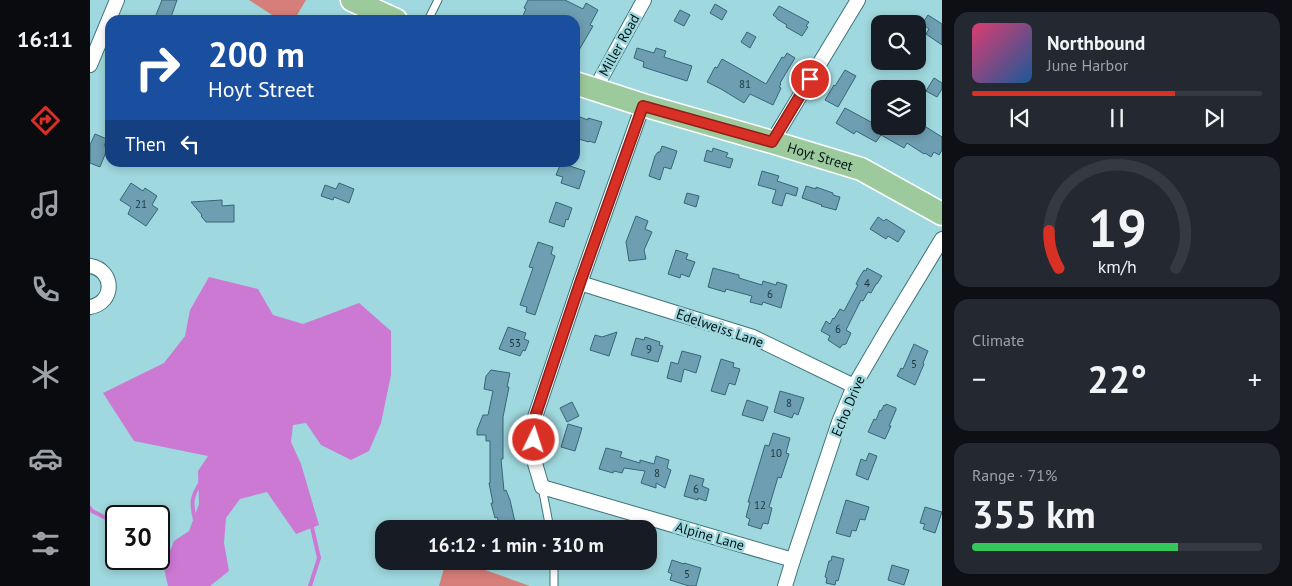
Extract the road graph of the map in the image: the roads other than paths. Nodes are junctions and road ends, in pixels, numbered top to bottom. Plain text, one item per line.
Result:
1 (117, 0) edge
2 (352, 0) edge
3 (438, 0) edge
4 (644, 0) edge
5 (858, 0) edge
6 (111, 15) edge
7 (385, 15) edge
8 (430, 15) edge
9 (105, 29) edge
10 (90, 65) edge
11 (585, 86) edge
12 (643, 106) junction
13 (772, 142) junction
14 (942, 214) edge
15 (942, 239) edge
16 (90, 266) edge
17 (580, 283) junction
18 (90, 307) edge
19 (854, 386) junction
20 (542, 487) junction
21 (548, 520) edge
22 (792, 560) junction
23 (554, 570) edge
24 (554, 586) edge
25 (785, 586) edge

1 - 6 street
2 - 7 main road
3 - 8 lane
4 - 11 street, Miller Road
5 - 13 street
9 - 10 street
11 - 12 main road, Hoyt Street
12 - 13 main road, Hoyt Street
12 - 17 street
13 - 14 main road, Hoyt Street
15 - 19 street, Echo Drive
16 - 18 street
17 - 19 street, Edelweiss Lane
17 - 20 street
19 - 22 street, Echo Drive
20 - 21 lane
20 - 22 street, Alpine Lane
22 - 25 street, Echo Drive
23 - 24 lane

